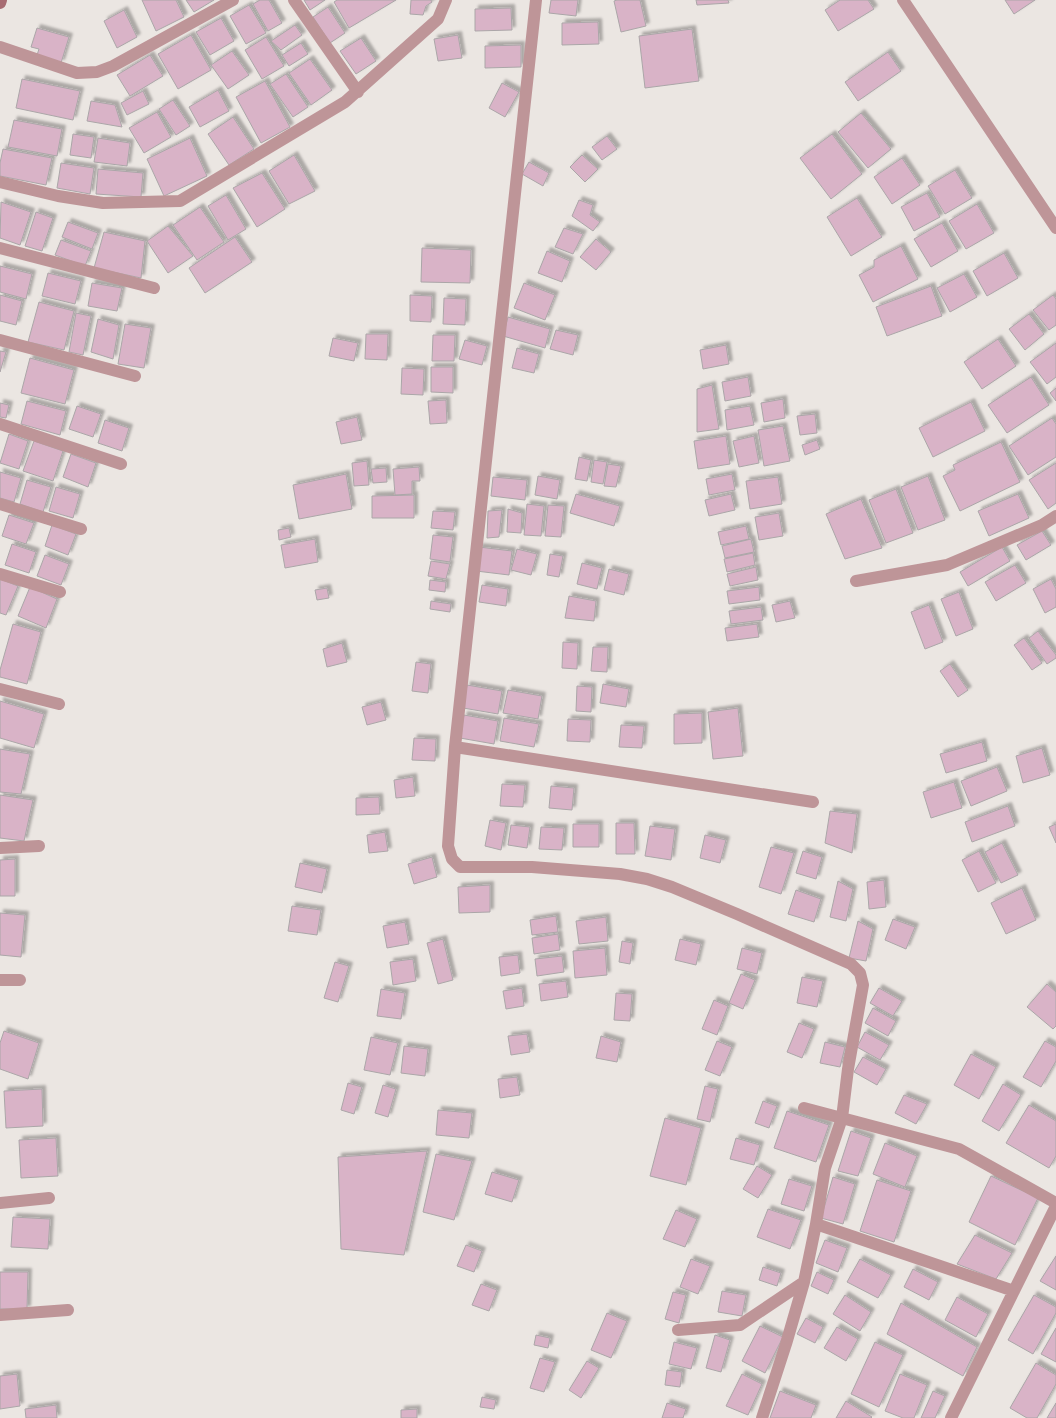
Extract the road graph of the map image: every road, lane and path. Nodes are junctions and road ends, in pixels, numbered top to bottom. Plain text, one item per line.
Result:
1 (1, 0) edge
2 (233, 0) edge
3 (294, 0) edge
4 (446, 0) edge
5 (536, 0) edge
6 (903, 0) edge
7 (0, 3) edge
8 (0, 47) edge
9 (358, 92) junction
10 (0, 182) edge
11 (1056, 228) edge
12 (0, 248) edge
13 (154, 288) dead end
14 (0, 340) edge
15 (135, 376) dead end
16 (0, 424) edge
17 (121, 464) dead end
18 (0, 504) edge
19 (1056, 516) edge
20 (81, 529) dead end
21 (0, 574) edge
22 (856, 581) dead end
23 (60, 592) dead end
24 (0, 689) edge
25 (59, 704) dead end
26 (455, 747) junction
27 (813, 802) dead end
28 (39, 846) dead end
29 (0, 848) edge
30 (0, 980) edge
31 (20, 980) dead end
32 (804, 1108) dead end
33 (842, 1118) junction
34 (50, 1198) dead end
35 (0, 1203) edge
36 (1056, 1203) edge
37 (1056, 1206) edge
38 (816, 1224) junction
39 (804, 1282) junction
40 (1014, 1291) junction
41 (68, 1310) dead end
42 (0, 1315) edge
43 (678, 1330) dead end
44 (762, 1418) edge
45 (951, 1418) edge

1 - 7 main road
2 - 8 street
3 - 9 street
4 - 9 street
5 - 26 street
6 - 11 street
9 - 10 street
12 - 13 street
14 - 15 street
16 - 17 street
18 - 20 street
19 - 22 street
21 - 23 street
24 - 25 street
26 - 27 street
26 - 33 street
28 - 29 street
30 - 31 street
32 - 33 street
33 - 36 street
33 - 38 street
34 - 35 street
37 - 40 street
38 - 39 street
38 - 40 street
39 - 43 street
39 - 44 street
40 - 45 street
41 - 42 street

